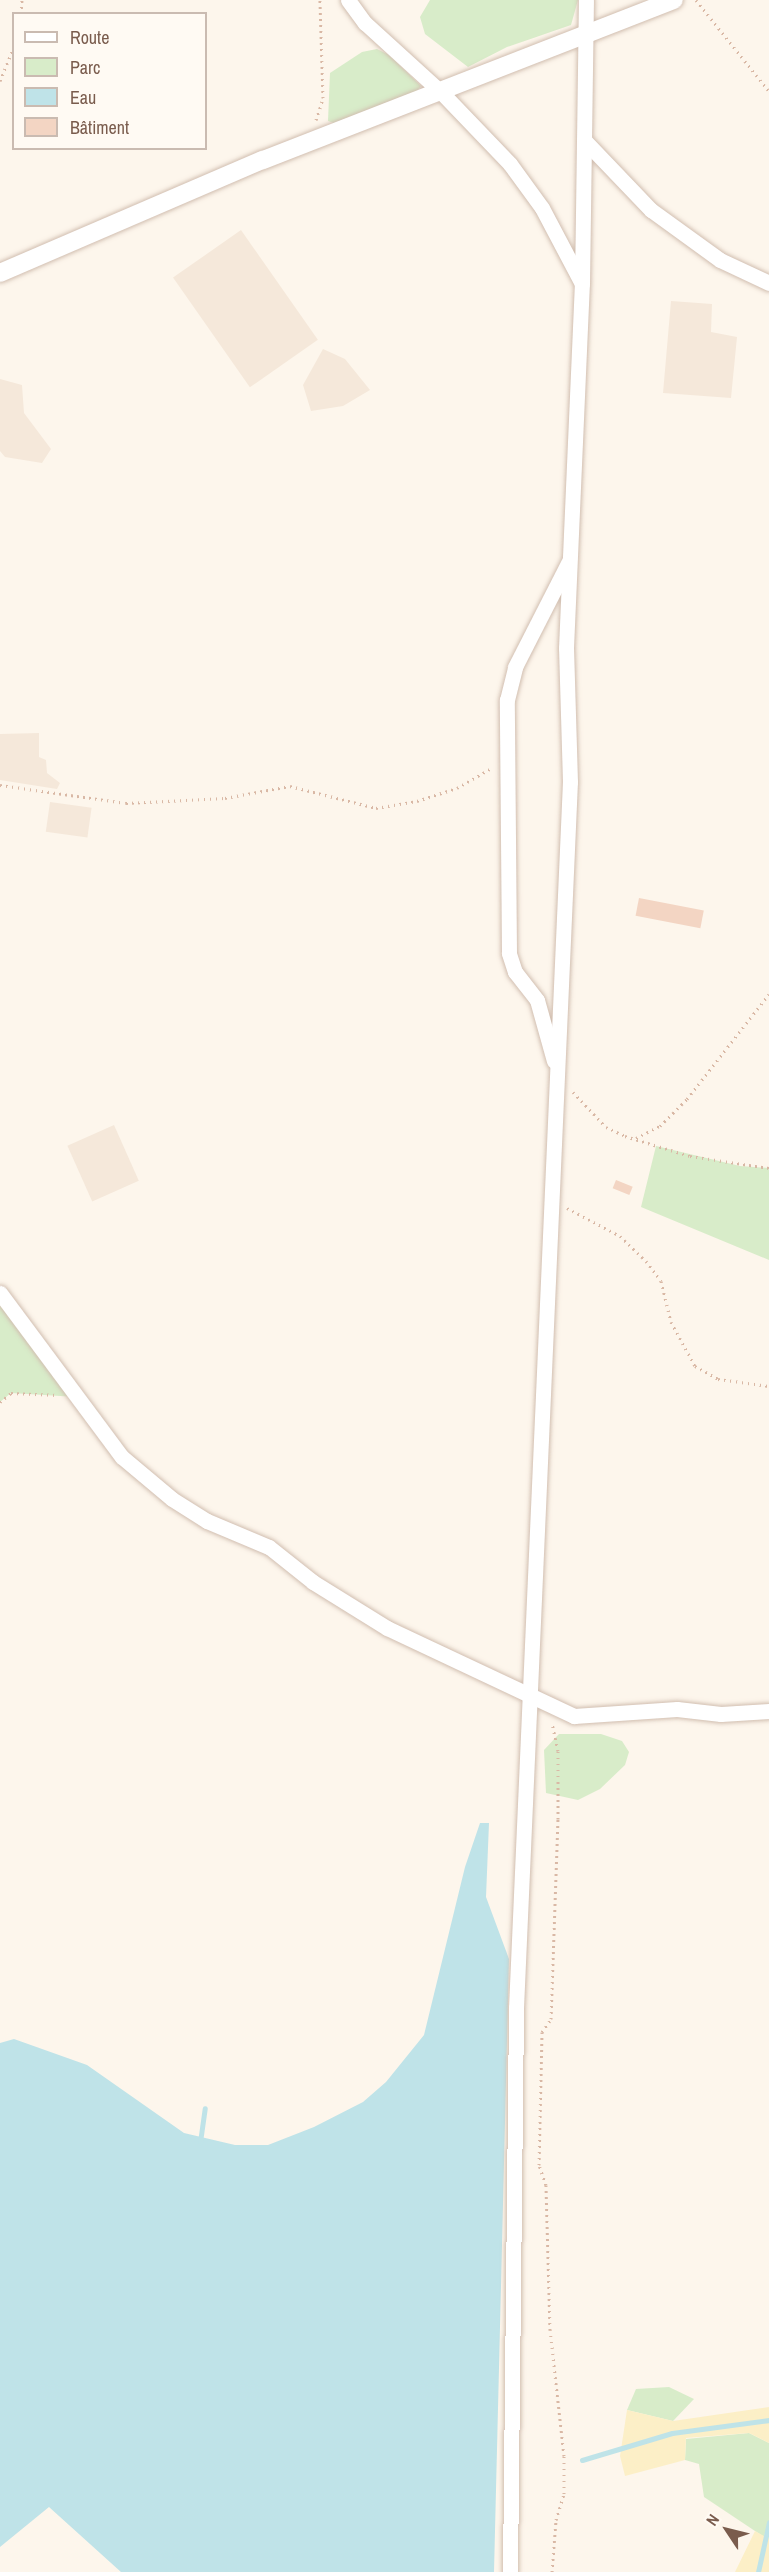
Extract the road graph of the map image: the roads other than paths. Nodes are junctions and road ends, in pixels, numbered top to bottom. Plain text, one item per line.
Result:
1 (348, 0) edge
2 (585, 0) edge
3 (674, 0) edge
4 (585, 33) junction
5 (442, 93) junction
6 (584, 140) junction
7 (0, 273) edge
8 (769, 283) edge
9 (582, 284) junction
10 (570, 558) junction
11 (558, 1074) junction
12 (0, 1293) edge
13 (531, 1697) junction
14 (769, 1711) edge
15 (510, 2572) edge

1 - 5 street
2 - 4 street
3 - 4 street
4 - 5 street
4 - 6 street
5 - 7 street
5 - 9 street
6 - 8 street
6 - 9 street
9 - 10 street
10 - 11 street
10 - 11 street
11 - 13 street
12 - 13 street
13 - 14 street
13 - 15 street

